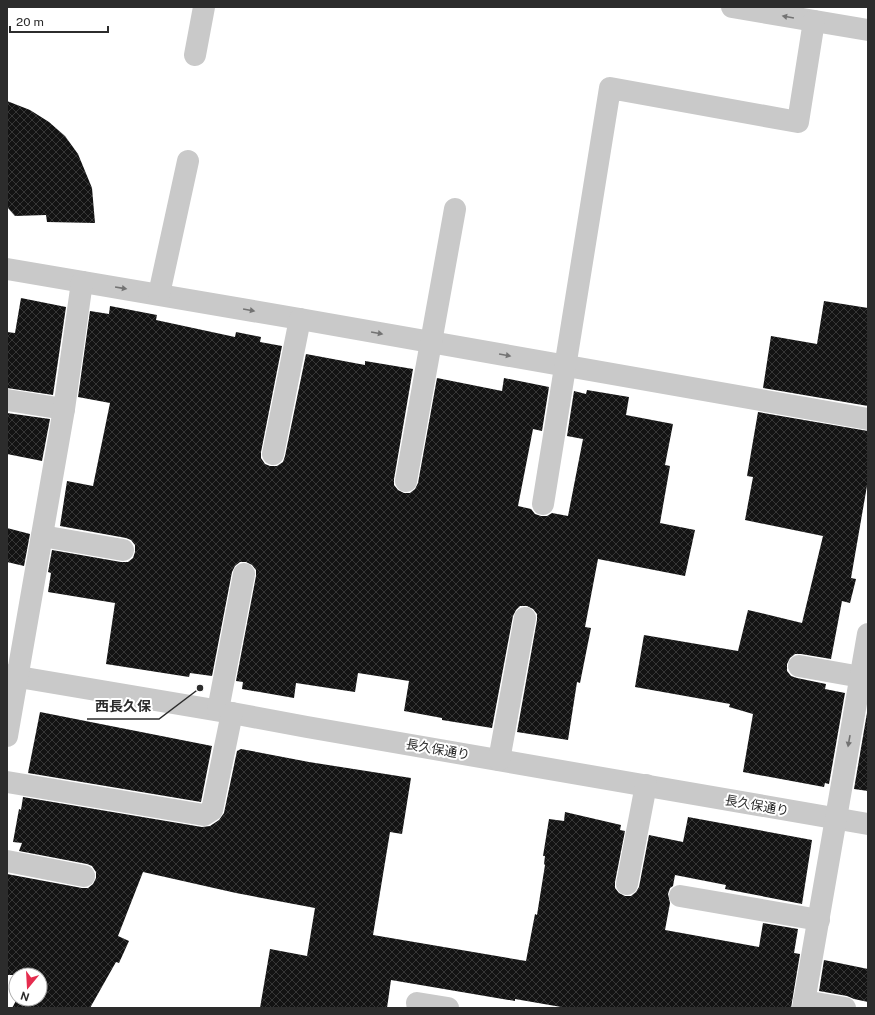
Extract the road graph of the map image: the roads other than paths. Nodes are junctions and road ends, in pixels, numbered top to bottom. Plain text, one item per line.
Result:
1 (204, 7) edge
2 (732, 7) edge
3 (759, 9) edge
4 (814, 21) junction
5 (868, 30) edge
6 (195, 54) dead end
7 (188, 161) dead end
8 (455, 210) dead end
9 (7, 269) edge
10 (82, 282) junction
11 (159, 294) junction
12 (300, 319) junction
13 (431, 342) junction
14 (565, 366) junction
15 (7, 400) edge
16 (64, 409) junction
17 (868, 419) edge
18 (273, 454) dead end
19 (406, 481) dead end
20 (543, 504) dead end
21 (42, 536) junction
22 (123, 550) dead end
23 (244, 574) dead end
24 (525, 618) dead end
25 (868, 634) edge
26 (799, 666) dead end
27 (12, 676) edge
28 (861, 677) junction
29 (225, 712) junction
30 (861, 712) edge
31 (7, 736) edge
32 (499, 760) junction
33 (7, 782) edge
34 (646, 785) junction
35 (836, 819) junction
36 (868, 824) edge
37 (7, 861) edge
38 (84, 876) dead end
39 (627, 884) dead end
40 (680, 896) dead end
41 (819, 920) junction
42 (417, 1003) dead end
43 (803, 1004) edge
44 (448, 1008) edge
45 (845, 1008) edge

1 - 6 street
2 - 3 street
4 -> 3 street
4 - 5 street
4 - 14 street
7 - 11 street
8 - 13 street
9 - 10 street
10 -> 11 street
10 - 16 street
11 -> 12 street
12 -> 13 street
12 - 18 street
13 -> 14 street
13 - 19 street
14 - 17 street
14 - 20 street
15 - 16 street
16 - 21 street
21 - 22 street
21 - 27 street
23 - 29 street
24 - 32 street
25 - 28 street
26 - 28 street
27 - 29 street, 長久保通り
27 - 31 street
28 - 30 street
29 - 32 street, 長久保通り
29 - 33 street
30 -> 35 street
32 - 34 street, 長久保通り
34 - 35 street, 長久保通り
34 - 39 street
35 - 36 street, 長久保通り
35 - 41 street
37 - 38 street
40 - 41 street
41 - 43 street
42 - 44 street
43 - 45 street

